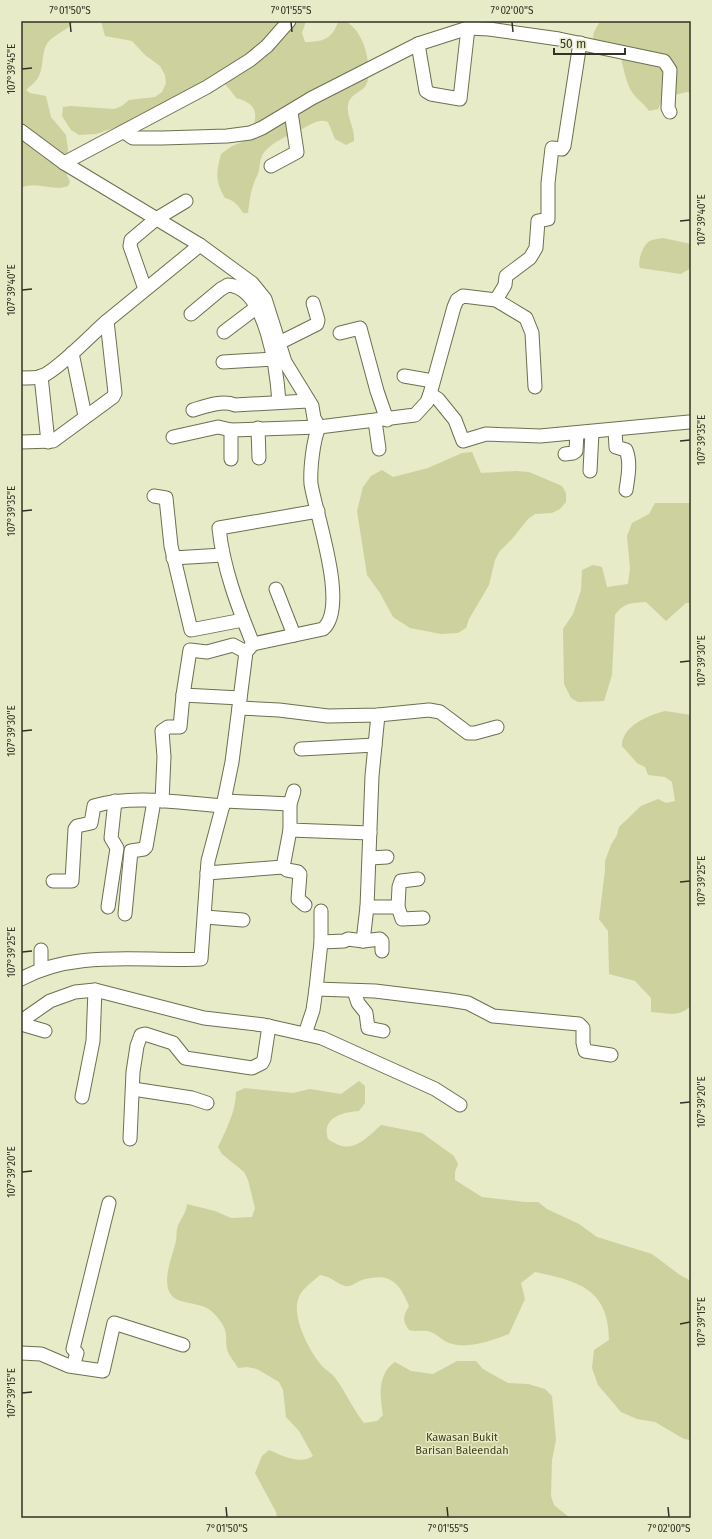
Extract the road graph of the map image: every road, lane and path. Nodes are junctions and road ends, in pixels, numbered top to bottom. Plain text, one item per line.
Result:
1 (289, 21) edge
2 (468, 28) junction
3 (580, 43) junction
4 (418, 44) junction
5 (291, 112) junction
6 (670, 112) dead end
7 (21, 131) edge
8 (124, 132) junction
9 (64, 163) junction
10 (270, 166) dead end
11 (186, 201) dead end
12 (156, 219) junction
13 (200, 246) junction
14 (145, 290) junction
15 (496, 300) junction
16 (313, 303) dead end
17 (257, 307) junction
18 (191, 314) dead end
19 (107, 321) junction
20 (224, 332) dead end
21 (340, 333) dead end
22 (279, 343) junction
23 (72, 353) junction
24 (273, 359) junction
25 (223, 362) dead end
26 (41, 376) junction
27 (404, 376) dead end
28 (21, 378) edge
29 (432, 387) junction
30 (535, 387) dead end
31 (308, 401) junction
32 (279, 402) junction
33 (193, 410) dead end
34 (85, 416) junction
35 (381, 420) junction
36 (689, 422) dead end
37 (319, 427) junction
38 (258, 428) junction
39 (231, 430) junction
40 (615, 430) junction
41 (592, 432) junction
42 (577, 433) junction
43 (173, 437) dead end
44 (21, 442) edge
45 (48, 442) junction
46 (379, 449) dead end
47 (565, 454) dead end
48 (259, 458) dead end
49 (230, 459) dead end
50 (590, 471) dead end
51 (626, 490) dead end
52 (154, 496) dead end
53 (318, 511) junction
54 (223, 555) junction
55 (173, 558) junction
56 (276, 589) dead end
57 (243, 620) junction
58 (191, 630) junction
59 (294, 635) junction
60 (250, 648) junction
61 (190, 650) junction
62 (183, 695) junction
63 (239, 703) junction
64 (378, 715) junction
65 (497, 727) dead end
66 (375, 744) junction
67 (301, 749) dead end
68 (114, 801) junction
69 (158, 801) junction
70 (223, 803) junction
71 (290, 830) junction
72 (370, 833) junction
73 (387, 857) dead end
74 (370, 858) junction
75 (283, 867) junction
76 (207, 872) junction
77 (418, 879) dead end
78 (53, 881) dead end
79 (305, 905) dead end
80 (108, 907) dead end
81 (366, 907) junction
82 (398, 907) junction
83 (321, 911) dead end
84 (125, 914) dead end
85 (206, 918) junction
86 (423, 918) dead end
87 (242, 920) dead end
88 (363, 940) junction
89 (321, 942) junction
90 (41, 950) dead end
91 (382, 951) dead end
92 (41, 968) junction
93 (21, 979) edge
94 (316, 989) junction
95 (95, 990) junction
96 (354, 991) junction
97 (21, 1024) edge
98 (268, 1026) junction
99 (45, 1031) dead end
100 (382, 1031) dead end
101 (305, 1034) junction
102 (611, 1055) dead end
103 (133, 1089) junction
104 (82, 1097) dead end
105 (207, 1103) dead end
106 (460, 1105) dead end
107 (130, 1139) dead end
108 (110, 1203) dead end
109 (183, 1345) dead end
110 (21, 1354) edge
111 (73, 1366) junction

1 - 8 street
2 - 3 street
2 - 4 street
2 - 4 street
3 - 6 street
3 - 15 street
4 - 5 street
5 - 8 street
5 - 10 street
7 - 9 street
8 - 9 street
9 - 12 street
11 - 12 street
12 - 13 street
12 - 14 street
13 - 14 street
13 - 22 street
14 - 19 street
15 - 29 street
15 - 30 street
16 - 22 street
17 - 18 street
17 - 20 street
17 - 24 street
19 - 23 street
19 - 34 street
21 - 35 street
22 - 31 street
23 - 26 street
23 - 34 street
24 - 25 street
24 - 32 street
26 - 28 street
26 - 45 street
27 - 29 street
29 - 35 street
29 - 42 street
31 - 32 street
31 - 37 street
32 - 33 street
34 - 45 street
35 - 37 street
35 - 46 street
36 - 40 street
37 - 38 street
37 - 53 street
38 - 39 street
38 - 48 street
39 - 43 street
39 - 49 street
40 - 41 street
40 - 51 street
41 - 42 street
41 - 50 street
42 - 47 street
44 - 45 street
52 - 55 street
53 - 54 street
53 - 59 street
54 - 55 street
54 - 57 street
55 - 58 street
56 - 59 street
57 - 58 street
57 - 60 street
58 - 61 street
59 - 60 street
60 - 61 street
60 - 63 street
61 - 62 street
62 - 63 street
62 - 69 street
63 - 64 street
63 - 70 street
64 - 65 street
64 - 66 street
66 - 67 street
66 - 72 street
68 - 69 street
68 - 78 street
68 - 80 street
69 - 70 street
69 - 84 street
70 - 71 street
70 - 76 street
71 - 72 street
71 - 75 street
72 - 74 street
73 - 74 street
74 - 81 street
75 - 76 street
75 - 79 street
76 - 85 street
77 - 82 street
81 - 82 street
81 - 88 street
82 - 86 street
83 - 89 street
85 - 87 street
85 - 92 street
88 - 89 street
88 - 91 street
89 - 94 street
90 - 92 street
92 - 93 street
94 - 96 street
94 - 101 street
95 - 97 street
95 - 98 street
95 - 104 street
96 - 100 street
96 - 102 street
97 - 99 street
98 - 101 street
98 - 103 street
101 - 106 street
103 - 105 street
103 - 107 street
108 - 111 street
109 - 111 street
110 - 111 street

